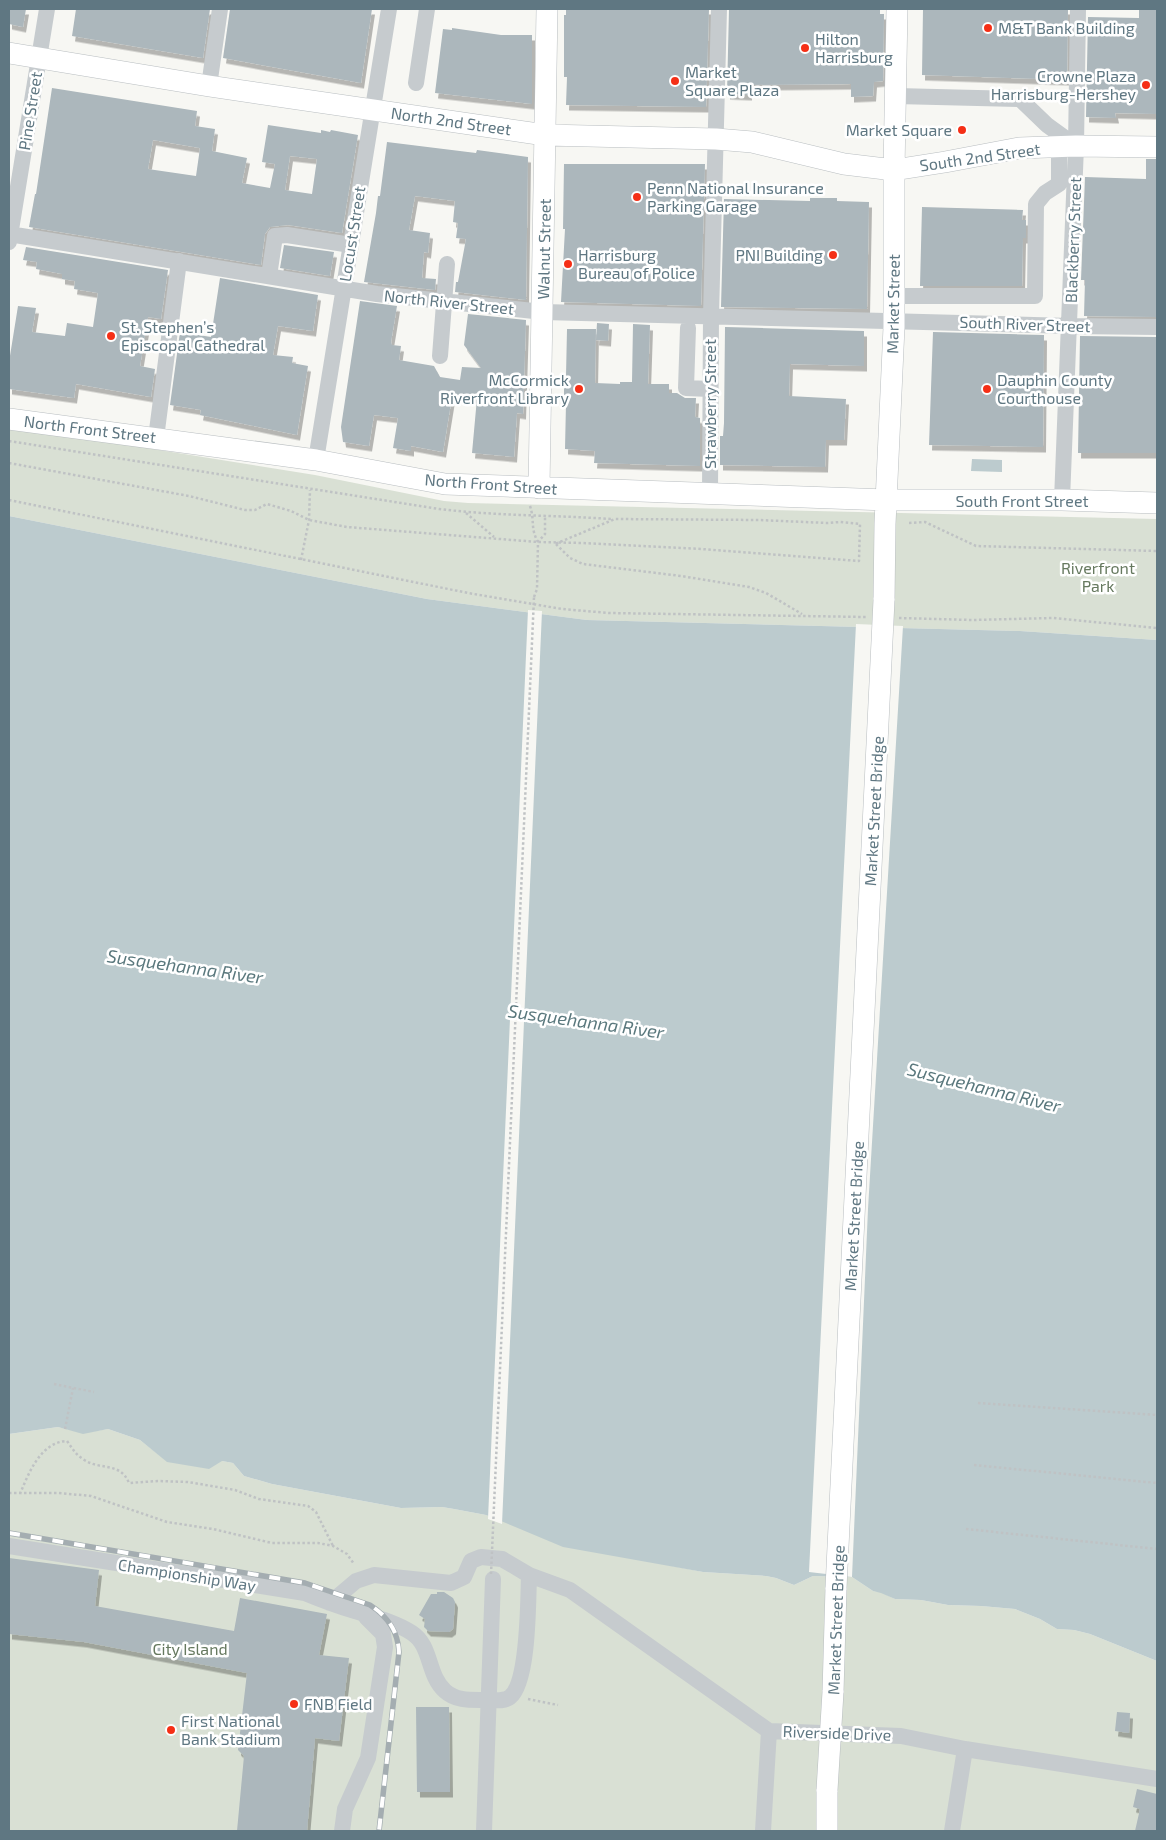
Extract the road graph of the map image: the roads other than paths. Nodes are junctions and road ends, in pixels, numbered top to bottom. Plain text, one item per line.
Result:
1 (47, 9) edge
2 (220, 9) edge
3 (389, 9) edge
4 (427, 9) edge
5 (547, 9) edge
6 (719, 9) edge
7 (897, 9) edge
8 (1078, 9) edge
9 (9, 53) edge
10 (39, 58) junction
11 (416, 83) dead end
12 (209, 86) junction
13 (896, 96) junction
14 (373, 110) junction
15 (545, 135) junction
16 (716, 139) junction
17 (1068, 146) junction
18 (1157, 147) edge
19 (894, 170) junction
20 (1067, 184) junction
21 (9, 236) edge
22 (351, 245) junction
23 (179, 261) junction
24 (447, 264) dead end
25 (269, 276) junction
26 (344, 288) junction
27 (894, 296) junction
28 (444, 301) junction
29 (543, 312) junction
30 (711, 316) junction
31 (894, 321) junction
32 (1070, 326) junction
33 (1157, 327) edge
34 (688, 328) dead end
35 (440, 356) dead end
36 (710, 389) junction
37 (9, 419) edge
38 (156, 438) junction
39 (316, 460) junction
40 (710, 493) junction
41 (535, 496) junction
42 (887, 500) junction
43 (1062, 500) junction
44 (1157, 502) edge
45 (883, 611) joint
46 (9, 1546) edge
47 (529, 1575) junction
48 (492, 1577) road end
49 (330, 1603) junction
50 (363, 1614) junction
51 (489, 1700) junction
52 (769, 1731) junction
53 (965, 1749) junction
54 (1157, 1779) edge
55 (342, 1831) edge
56 (484, 1831) edge
57 (762, 1831) edge
58 (826, 1831) edge
59 (952, 1831) edge

1 - 10 street, Pine Street
2 - 12 street
3 - 14 street, Locust Street
4 - 11 street
5 - 15 main road, Walnut Street
6 - 16 street
7 - 13 main road, Market Street
8 - 17 street, Blackberry Street
9 - 10 main road, North 2nd Street
10 - 12 main road, North 2nd Street
10 - 21 street, Pine Street
12 - 14 main road, North 2nd Street
13 - 17 street
13 - 19 main road, Market Street
14 - 15 main road, North 2nd Street
14 - 22 street, Locust Street
15 - 16 main road, North 2nd Street
15 - 29 main road, Walnut Street
16 - 19 main road, North 2nd Street
16 - 30 street, Strawberry Street
17 - 18 main road, South 2nd Street
17 - 19 main road, South 2nd Street
17 - 20 street, Blackberry Street
19 - 27 main road, Market Street
20 - 27 street
20 - 32 street, Blackberry Street
21 - 23 street, North River Street
22 - 25 street
22 - 26 street, Locust Street
23 - 25 street, North River Street
23 - 38 street
24 - 28 street
25 - 26 street, North River Street
26 - 28 street, North River Street
26 - 39 street, Locust Street
27 - 31 main road, Market Street
28 - 29 street, North River Street
28 - 35 street
29 - 30 street, North River Street
29 - 41 main road, Walnut Street
30 - 31 street, North River Street
30 - 36 street, Strawberry Street
31 - 32 street, South River Street
31 - 42 main road, Market Street
32 - 33 street, South River Street
32 - 43 street, Blackberry Street
34 - 36 street
36 - 40 street, Strawberry Street
37 - 38 main road, North Front Street
38 - 39 main road, North Front Street
39 - 41 main road, North Front Street
40 - 41 main road, North Front Street
40 - 42 main road, North Front Street
42 - 43 main road, South Front Street
42 - 45 main road, Market Street
43 - 44 main road, South Front Street
45 - 58 main road, Market Street Bridge, bridge
46 - 49 street, Championship Way
47 - 49 street, Riverside Drive
47 - 51 street, Championship Way
47 - 52 street, Riverside Drive
48 - 51 street
49 - 50 street, Championship Way
50 - 51 street, Championship Way
50 - 55 street
51 - 56 street
52 - 53 street, Riverside Drive
52 - 57 street
53 - 54 street, Riverside Drive
53 - 59 street

